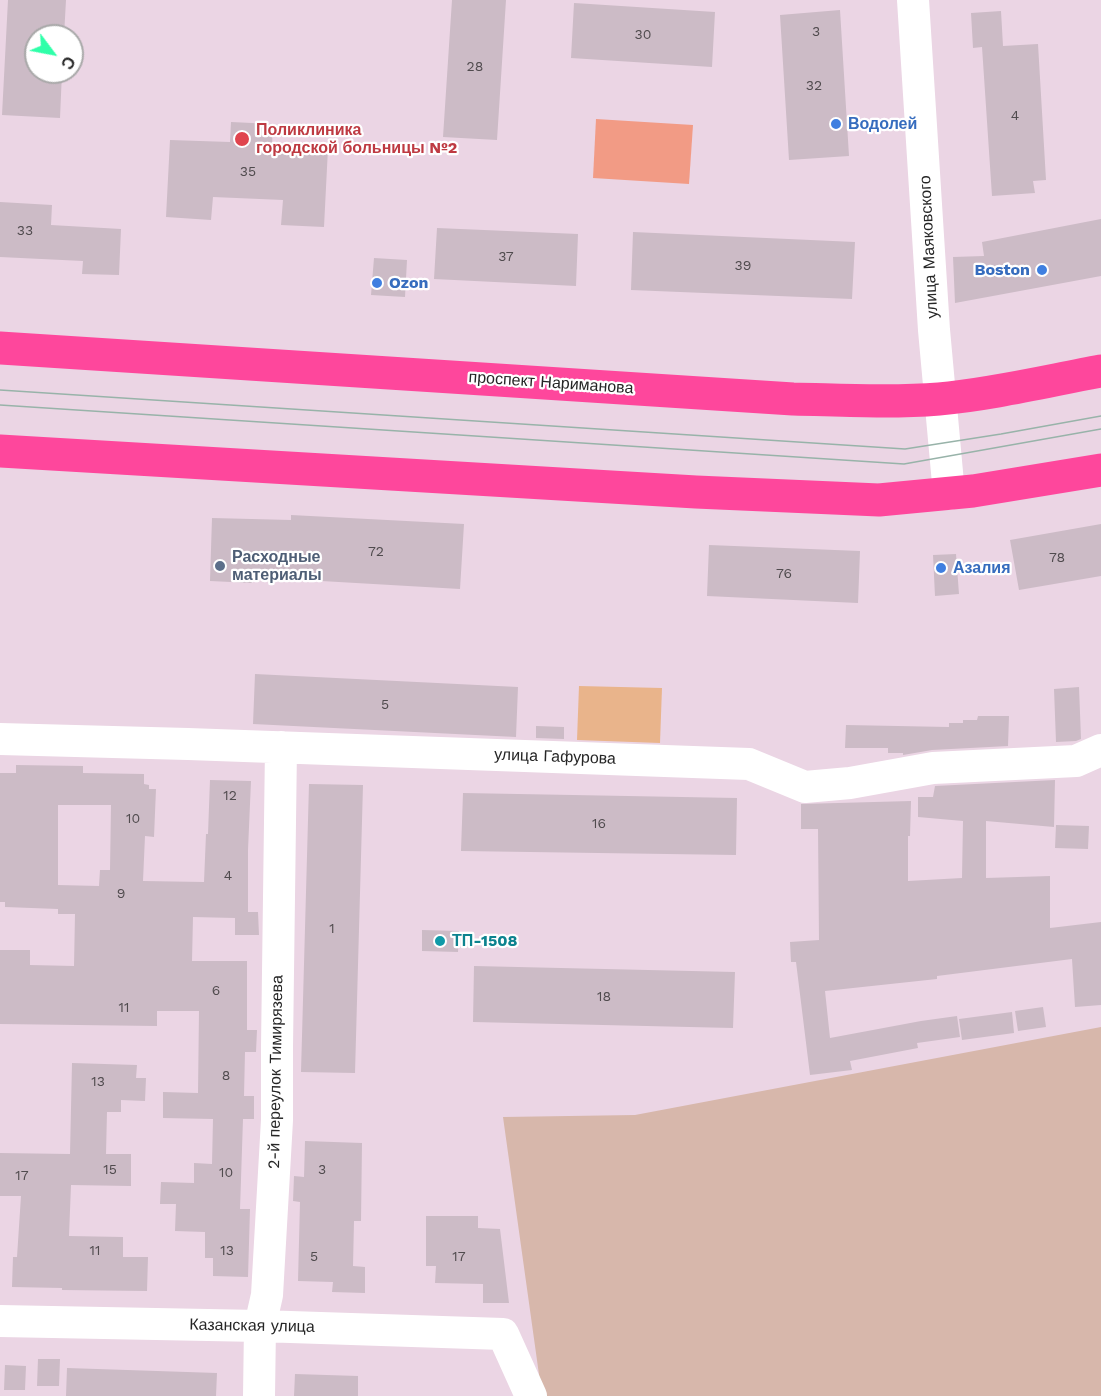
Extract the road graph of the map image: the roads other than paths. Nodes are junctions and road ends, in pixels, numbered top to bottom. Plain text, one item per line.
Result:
1 (913, 0) edge
2 (0, 348) edge
3 (1101, 371) edge
4 (939, 399) junction
5 (0, 451) edge
6 (1101, 470) edge
7 (949, 494) junction
8 (0, 739) edge
9 (281, 747) junction
10 (1101, 750) edge
11 (0, 1321) edge
12 (260, 1326) junction
13 (259, 1396) edge
14 (531, 1396) edge

1 - 4 street, улица Маяковского
2 - 4 main road, проспект Нариманова
3 - 4 main road, проспект Нариманова
4 - 7 street, улица Маяковского
5 - 7 main road
6 - 7 main road
8 - 9 street, улица Гафурова
9 - 10 street, улица Гафурова
9 - 12 street, 2-й переулок Тимирязева
11 - 12 street, Казанская улица
12 - 13 street, 2-й переулок Тимирязева
12 - 14 street, Казанская улица

